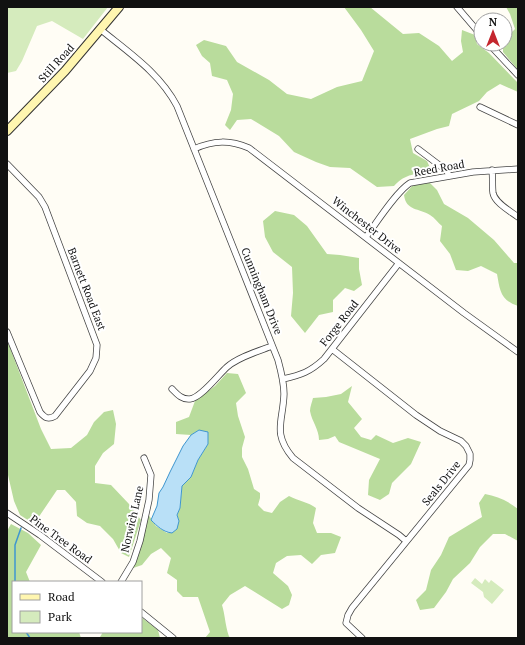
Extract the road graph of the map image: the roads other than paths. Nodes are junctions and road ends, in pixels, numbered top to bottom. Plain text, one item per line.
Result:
1 (119, 7) edge
2 (457, 7) edge
3 (473, 26) edge
4 (100, 29) junction
5 (496, 52) edge
6 (518, 75) edge
7 (480, 106) dead end
8 (518, 125) edge
9 (7, 131) edge
10 (194, 149) junction
11 (418, 149) dead end
12 (7, 164) edge
13 (518, 169) edge
14 (492, 170) junction
15 (449, 176) junction
16 (518, 217) edge
17 (366, 237) junction
18 (399, 263) junction
19 (7, 332) edge
20 (272, 346) junction
21 (332, 349) junction
22 (518, 352) edge
23 (283, 379) junction
24 (172, 389) dead end
25 (144, 458) dead end
26 (7, 513) edge
27 (406, 541) junction
28 (101, 581) edge
29 (122, 581) edge
30 (142, 613) edge
31 (173, 638) edge
32 (362, 638) edge

1 - 4 main road, Still Road
2 - 3 street
4 - 9 main road, Still Road
4 - 10 street, Cunningham Drive
5 - 6 street
7 - 8 street
10 - 17 street, Winchester Drive
10 - 20 street, Cunningham Drive
11 - 15 street
12 - 19 street, Barnett Road East
13 - 14 street, Reed Road
14 - 15 street, Reed Road
14 - 16 street
15 - 17 street, Reed Road
17 - 18 street, Winchester Drive
18 - 21 street, Forge Road
18 - 22 street, Winchester Drive
20 - 23 street, Cunningham Drive
20 - 24 street
21 - 23 street, Forge Road
21 - 27 street, Seals Drive
23 - 27 street, Cunningham Drive
25 - 29 street, Norwich Lane
26 - 28 street, Pine Tree Road
27 - 32 street, Seals Drive
30 - 31 street

